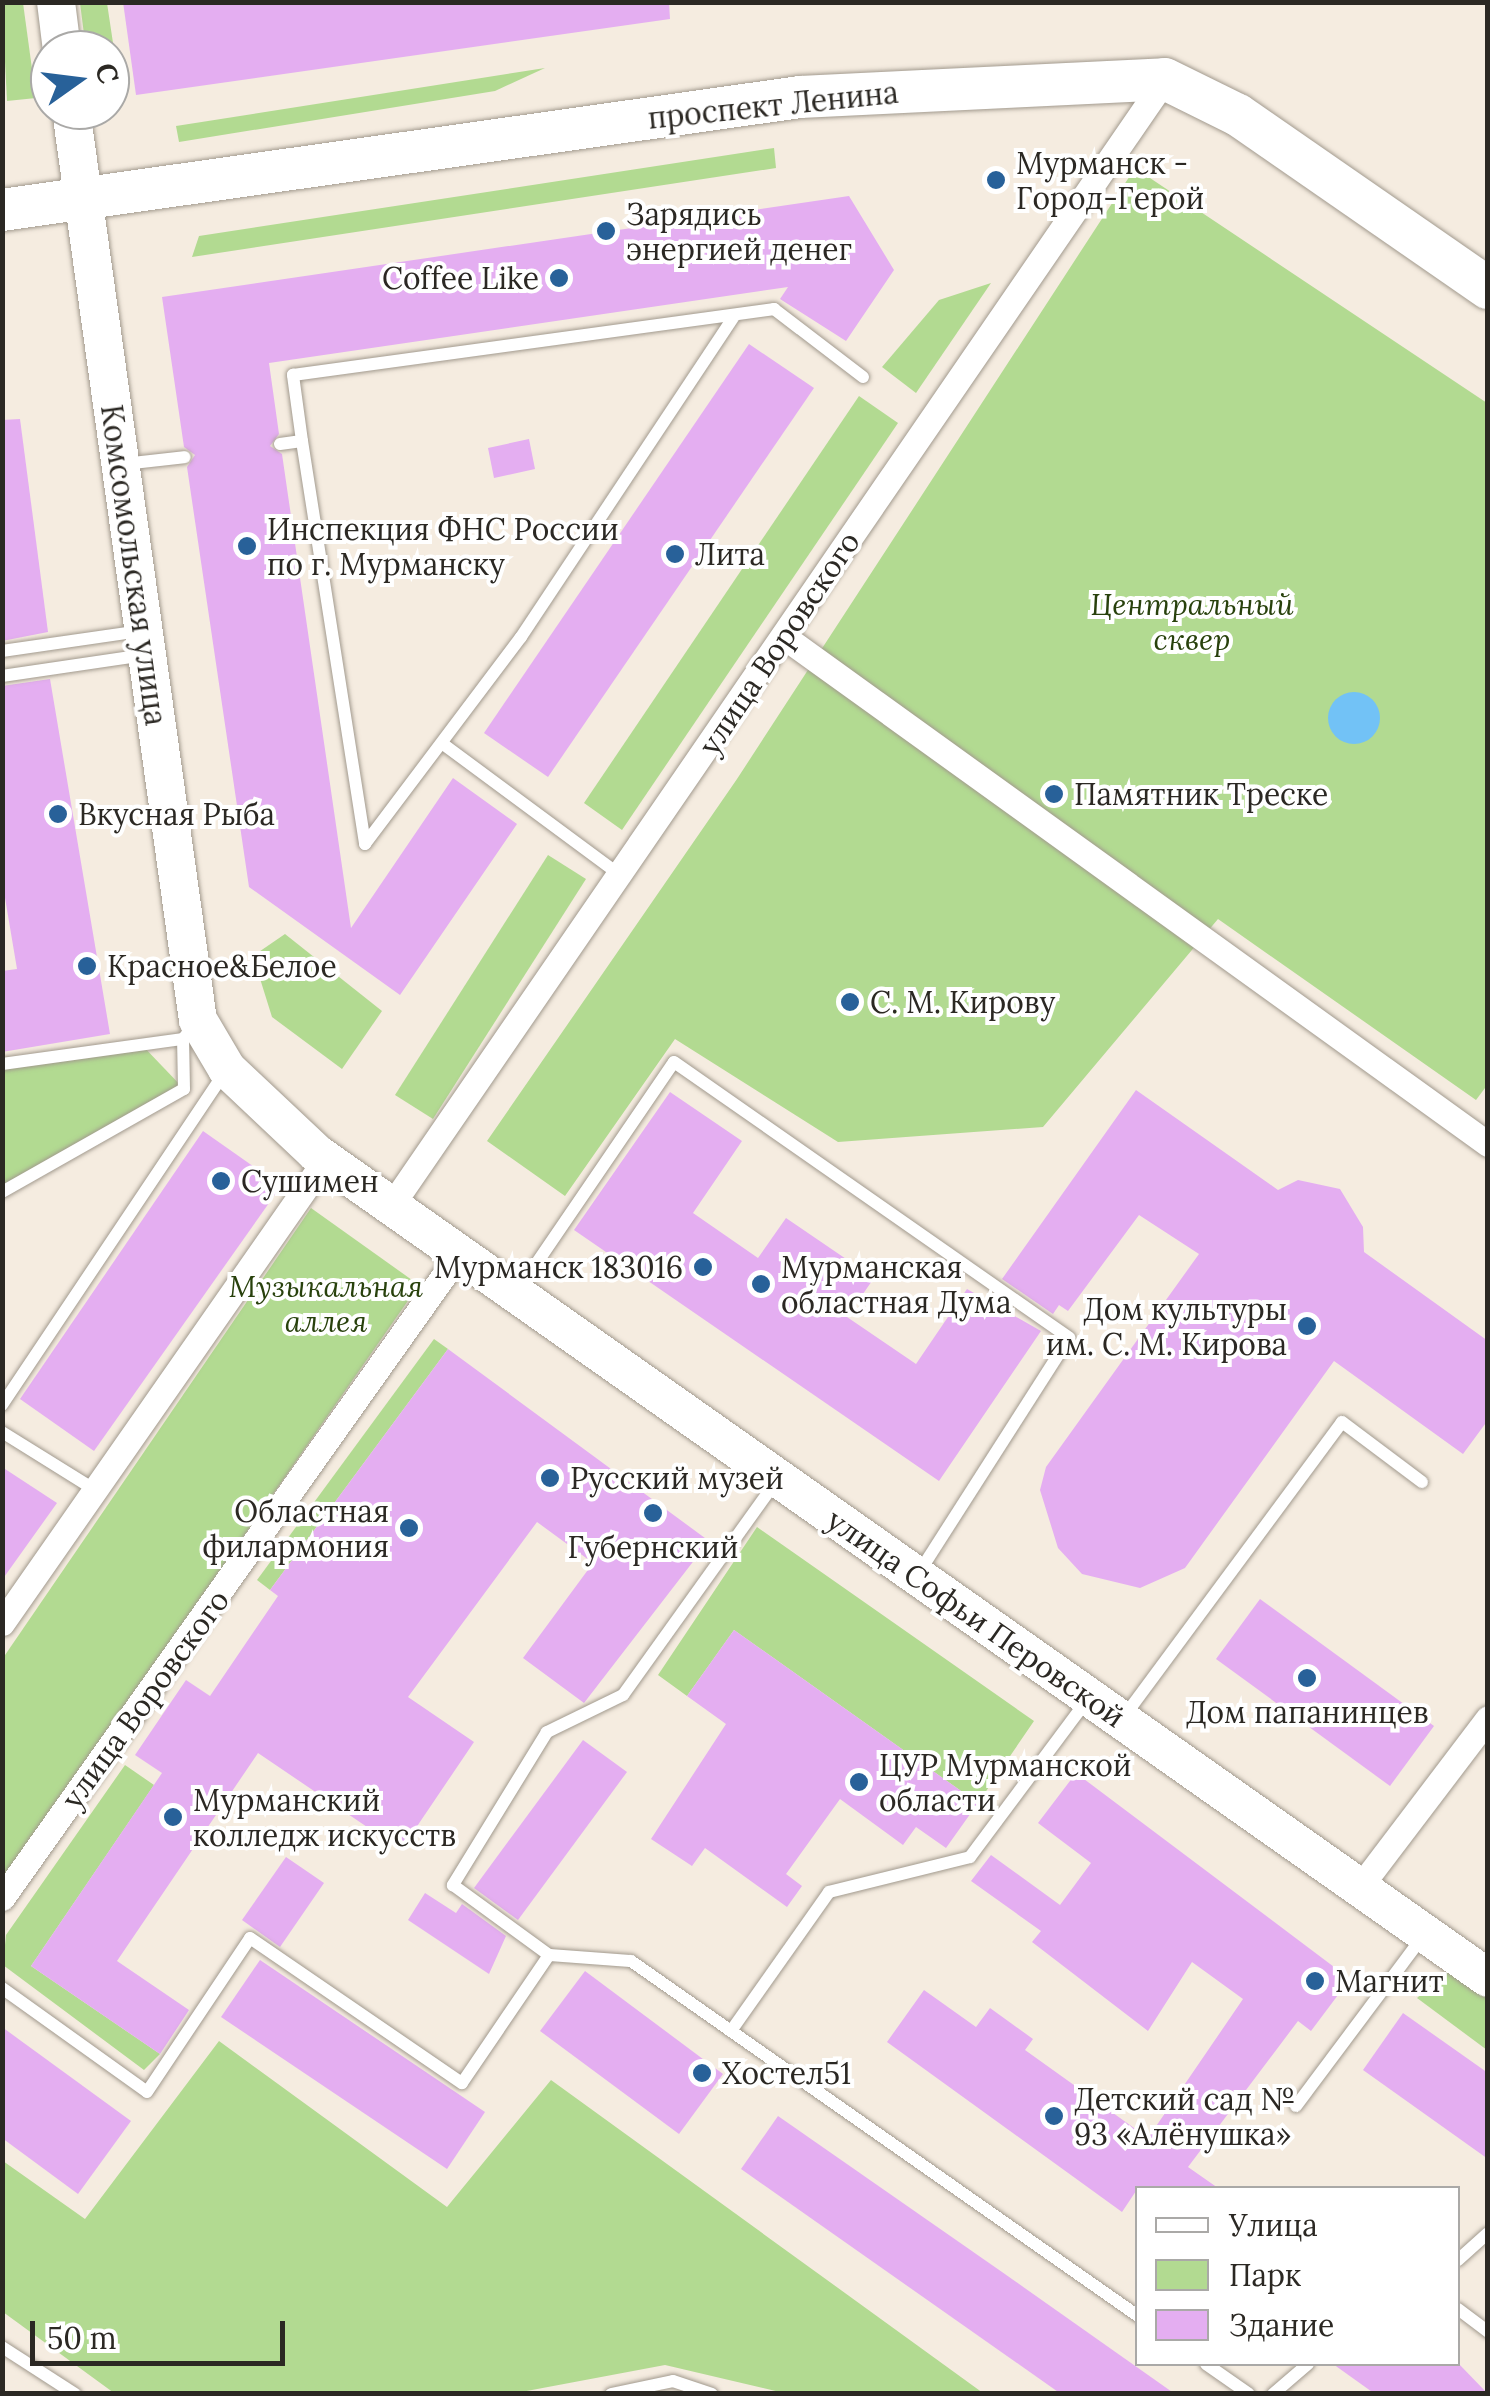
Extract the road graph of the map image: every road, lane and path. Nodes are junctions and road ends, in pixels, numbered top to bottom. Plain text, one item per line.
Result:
1 (56, 2) edge
2 (60, 30) edge
3 (1165, 79) junction
4 (73, 130) edge
5 (83, 199) junction
6 (2, 210) edge
7 (1488, 288) edge
8 (733, 318) junction
9 (864, 377) dead end
10 (302, 441) junction
11 (280, 444) dead end
12 (185, 457) dead end
13 (120, 464) junction
14 (783, 636) junction
15 (145, 643) junction
16 (2, 651) edge
17 (2, 676) edge
18 (443, 744) junction
19 (620, 874) junction
20 (190, 1029) junction
21 (2, 1064) edge
22 (228, 1069) junction
23 (1488, 1144) edge
24 (326, 1160) junction
25 (2, 1192) edge
26 (392, 1206) junction
27 (460, 1254) junction
28 (516, 1294) junction
29 (2, 1405) edge
30 (2, 1432) edge
31 (778, 1479) junction
32 (1422, 1482) dead end
33 (95, 1490) junction
34 (916, 1576) junction
35 (2, 1623) edge
36 (1089, 1698) junction
37 (1488, 1718) edge
38 (1121, 1720) junction
39 (1360, 1888) junction
40 (2, 1898) edge
41 (1424, 1934) junction
42 (549, 1954) junction
43 (1488, 1978) edge
44 (2, 1988) edge
45 (731, 2031) junction
46 (1296, 2106) dead end
47 (1488, 2232) edge
48 (1460, 2258) edge
49 (1460, 2311) edge
50 (1135, 2314) edge
51 (1488, 2332) edge
52 (2, 2347) edge
53 (1209, 2366) edge
54 (1306, 2366) edge
55 (75, 2394) edge
56 (611, 2394) edge
57 (712, 2394) edge
58 (1249, 2394) edge
59 (1273, 2394) edge

1 - 2 street
3 - 5 main road, проспект Ленина
3 - 7 main road, проспект Ленина
3 - 14 street, улица Воровского
4 - 5 street, Комсомольская улица
5 - 6 main road, проспект Ленина
5 - 13 street, Комсомольская улица
8 - 9 lane
8 - 10 lane
8 - 18 lane
10 - 11 lane
10 - 18 lane
12 - 13 lane
13 - 15 street, Комсомольская улица
14 - 19 street, улица Воровского
14 - 23 street
15 - 16 lane
15 - 17 lane
15 - 20 street, Комсомольская улица
18 - 19 lane
19 - 26 street, улица Воровского
20 - 21 lane
20 - 22 street, улица Софьи Перовской
20 - 25 lane
22 - 24 street, улица Софьи Перовской
22 - 29 lane
24 - 26 street, улица Софьи Перовской
24 - 33 street
26 - 27 street, улица Софьи Перовской
27 - 28 street, улица Софьи Перовской
27 - 40 street, улица Воровского
28 - 31 street, улица Софьи Перовской
28 - 34 lane
30 - 33 lane
31 - 34 street, улица Софьи Перовской
31 - 42 lane
32 - 38 lane
33 - 35 street
34 - 36 street, улица Софьи Перовской
36 - 38 street, улица Софьи Перовской
36 - 45 lane
37 - 39 street
38 - 39 street, улица Софьи Перовской
39 - 41 street, улица Софьи Перовской
41 - 43 street, улица Софьи Перовской
41 - 46 lane
42 - 44 lane
42 - 45 lane
45 - 50 lane
47 - 48 lane
49 - 51 lane
52 - 55 lane
53 - 58 lane
54 - 59 lane
56 - 57 lane

